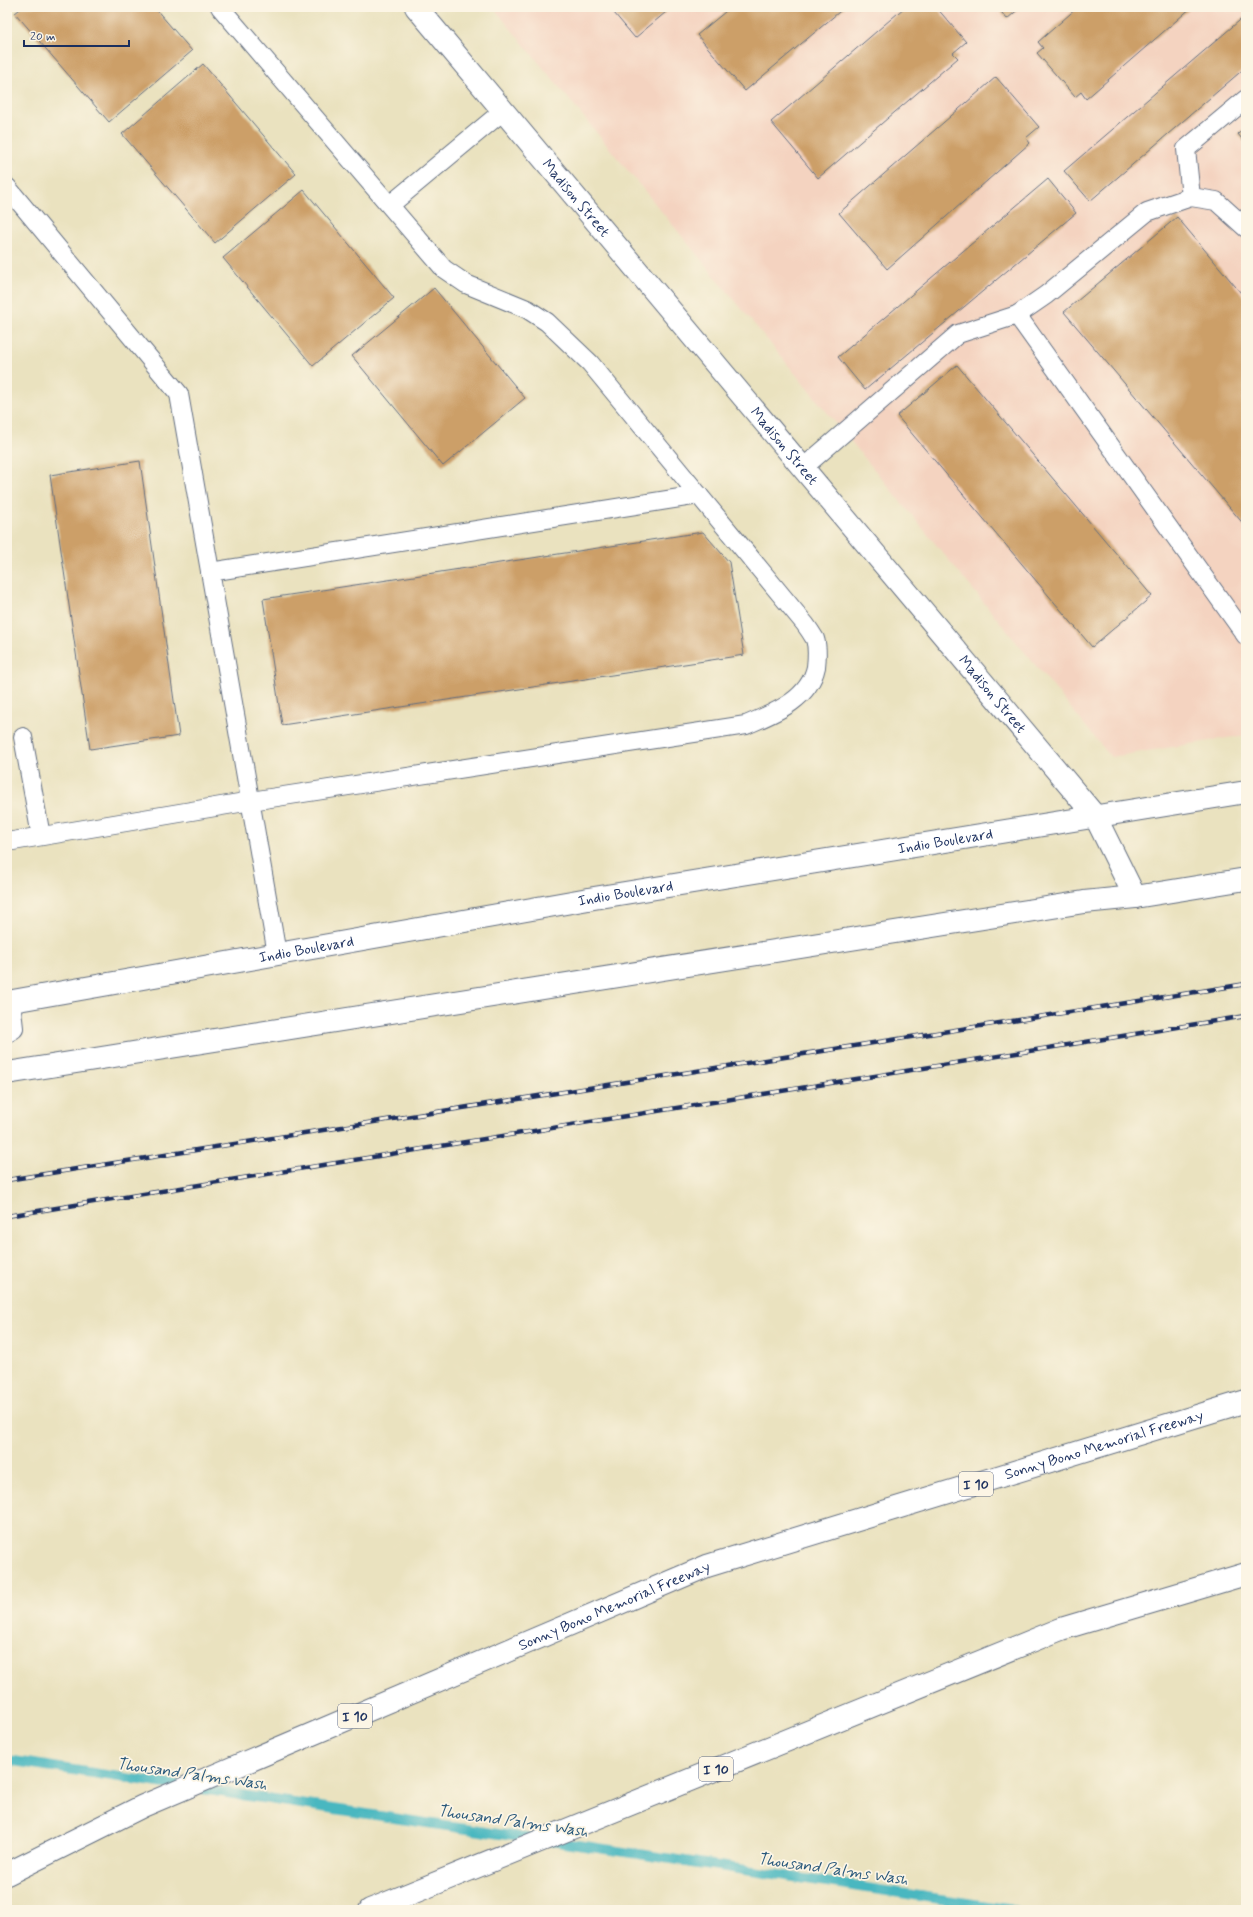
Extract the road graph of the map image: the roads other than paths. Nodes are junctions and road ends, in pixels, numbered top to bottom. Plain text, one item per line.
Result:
1 (220, 7) edge
2 (416, 7) edge
3 (1246, 99) edge
4 (503, 111) junction
5 (7, 187) edge
6 (1191, 197) junction
7 (390, 205) junction
8 (1246, 228) edge
9 (1017, 314) junction
10 (804, 467) junction
11 (699, 495) junction
12 (210, 572) junction
13 (1246, 636) edge
14 (23, 737) dead end
15 (1246, 792) edge
16 (251, 801) junction
17 (1096, 816) junction
18 (41, 836) junction
19 (7, 842) edge
20 (1246, 879) edge
21 (1136, 897) junction
22 (277, 954) junction
23 (8, 1002) edge
24 (7, 1031) edge
25 (7, 1073) edge
26 (1246, 1401) edge
27 (1246, 1574) edge
28 (7, 1874) edge
29 (370, 1910) edge

1 - 7 lane
2 - 4 main road, Madison Street
3 - 6 lane
4 - 7 lane
4 - 10 main road, Madison Street
5 - 12 lane
6 - 8 lane
6 - 9 lane
7 - 11 lane
9 - 10 lane
9 - 13 lane
10 - 17 main road, Madison Street
11 - 12 lane
11 - 16 lane
12 - 16 lane
14 - 18 lane
15 - 17 main road, Indio Boulevard
16 - 18 lane
16 - 22 lane
17 - 21 main road, Madison Street
17 - 22 main road, Indio Boulevard
18 - 19 lane
20 - 21 main road
21 - 25 main road
22 - 23 main road, Indio Boulevard
23 - 24 main road
26 - 28 main road, Sonny Bono Memorial Freeway / I 10
27 - 29 main road, I 10

